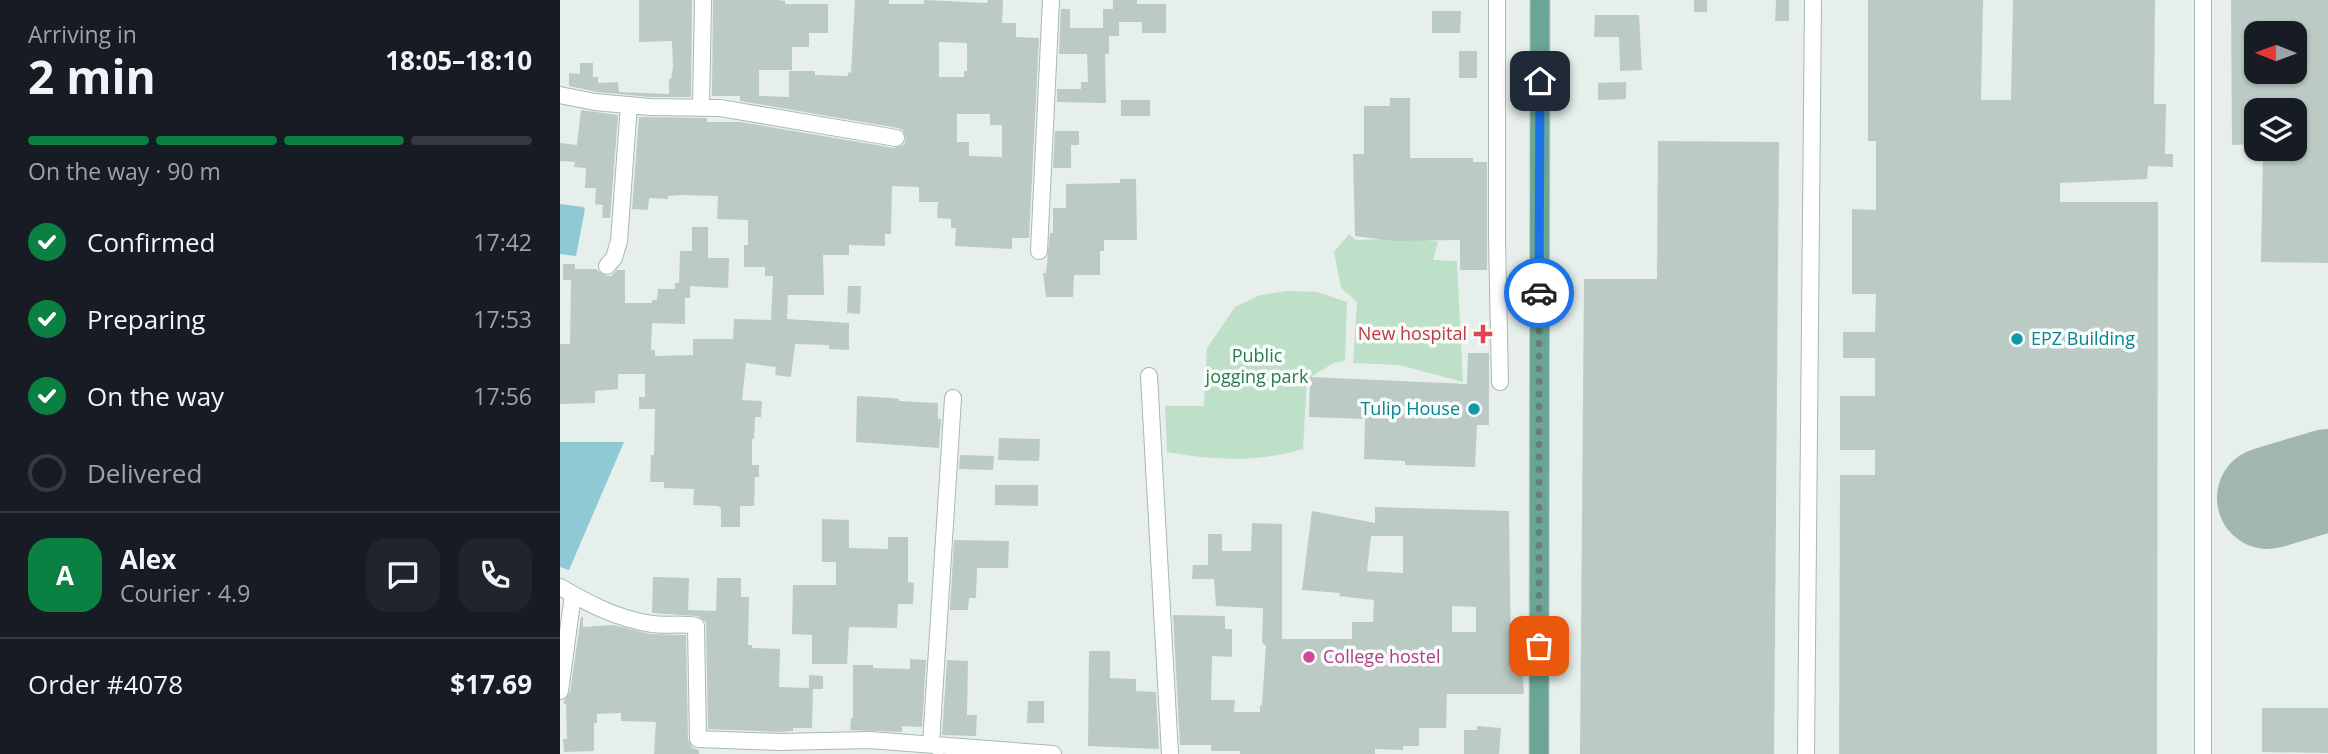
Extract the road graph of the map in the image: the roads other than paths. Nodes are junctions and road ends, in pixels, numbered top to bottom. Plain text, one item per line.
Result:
1 (703, 0) edge
2 (1051, 0) edge
3 (1497, 0) edge
4 (1540, 0) edge
5 (1813, 0) edge
6 (2203, 0) edge
7 (560, 95) edge
8 (629, 105) junction
9 (701, 107) junction
10 (896, 138) dead end
11 (1039, 251) dead end
12 (607, 266) dead end
13 (1149, 376) dead end
14 (1500, 382) dead end
15 (953, 398) dead end
16 (566, 591) edge
17 (560, 691) edge
18 (937, 749) edge
19 (1053, 754) edge
20 (1170, 754) edge
21 (1539, 754) edge
22 (1805, 754) edge
23 (2203, 754) edge

1 - 9 street
2 - 11 street
3 - 14 street
4 - 21 main road
5 - 22 street
6 - 23 street
7 - 8 street
8 - 9 street
8 - 12 street
9 - 10 street
13 - 20 street
15 - 18 street
16 - 17 street
16 - 18 street
18 - 19 street

